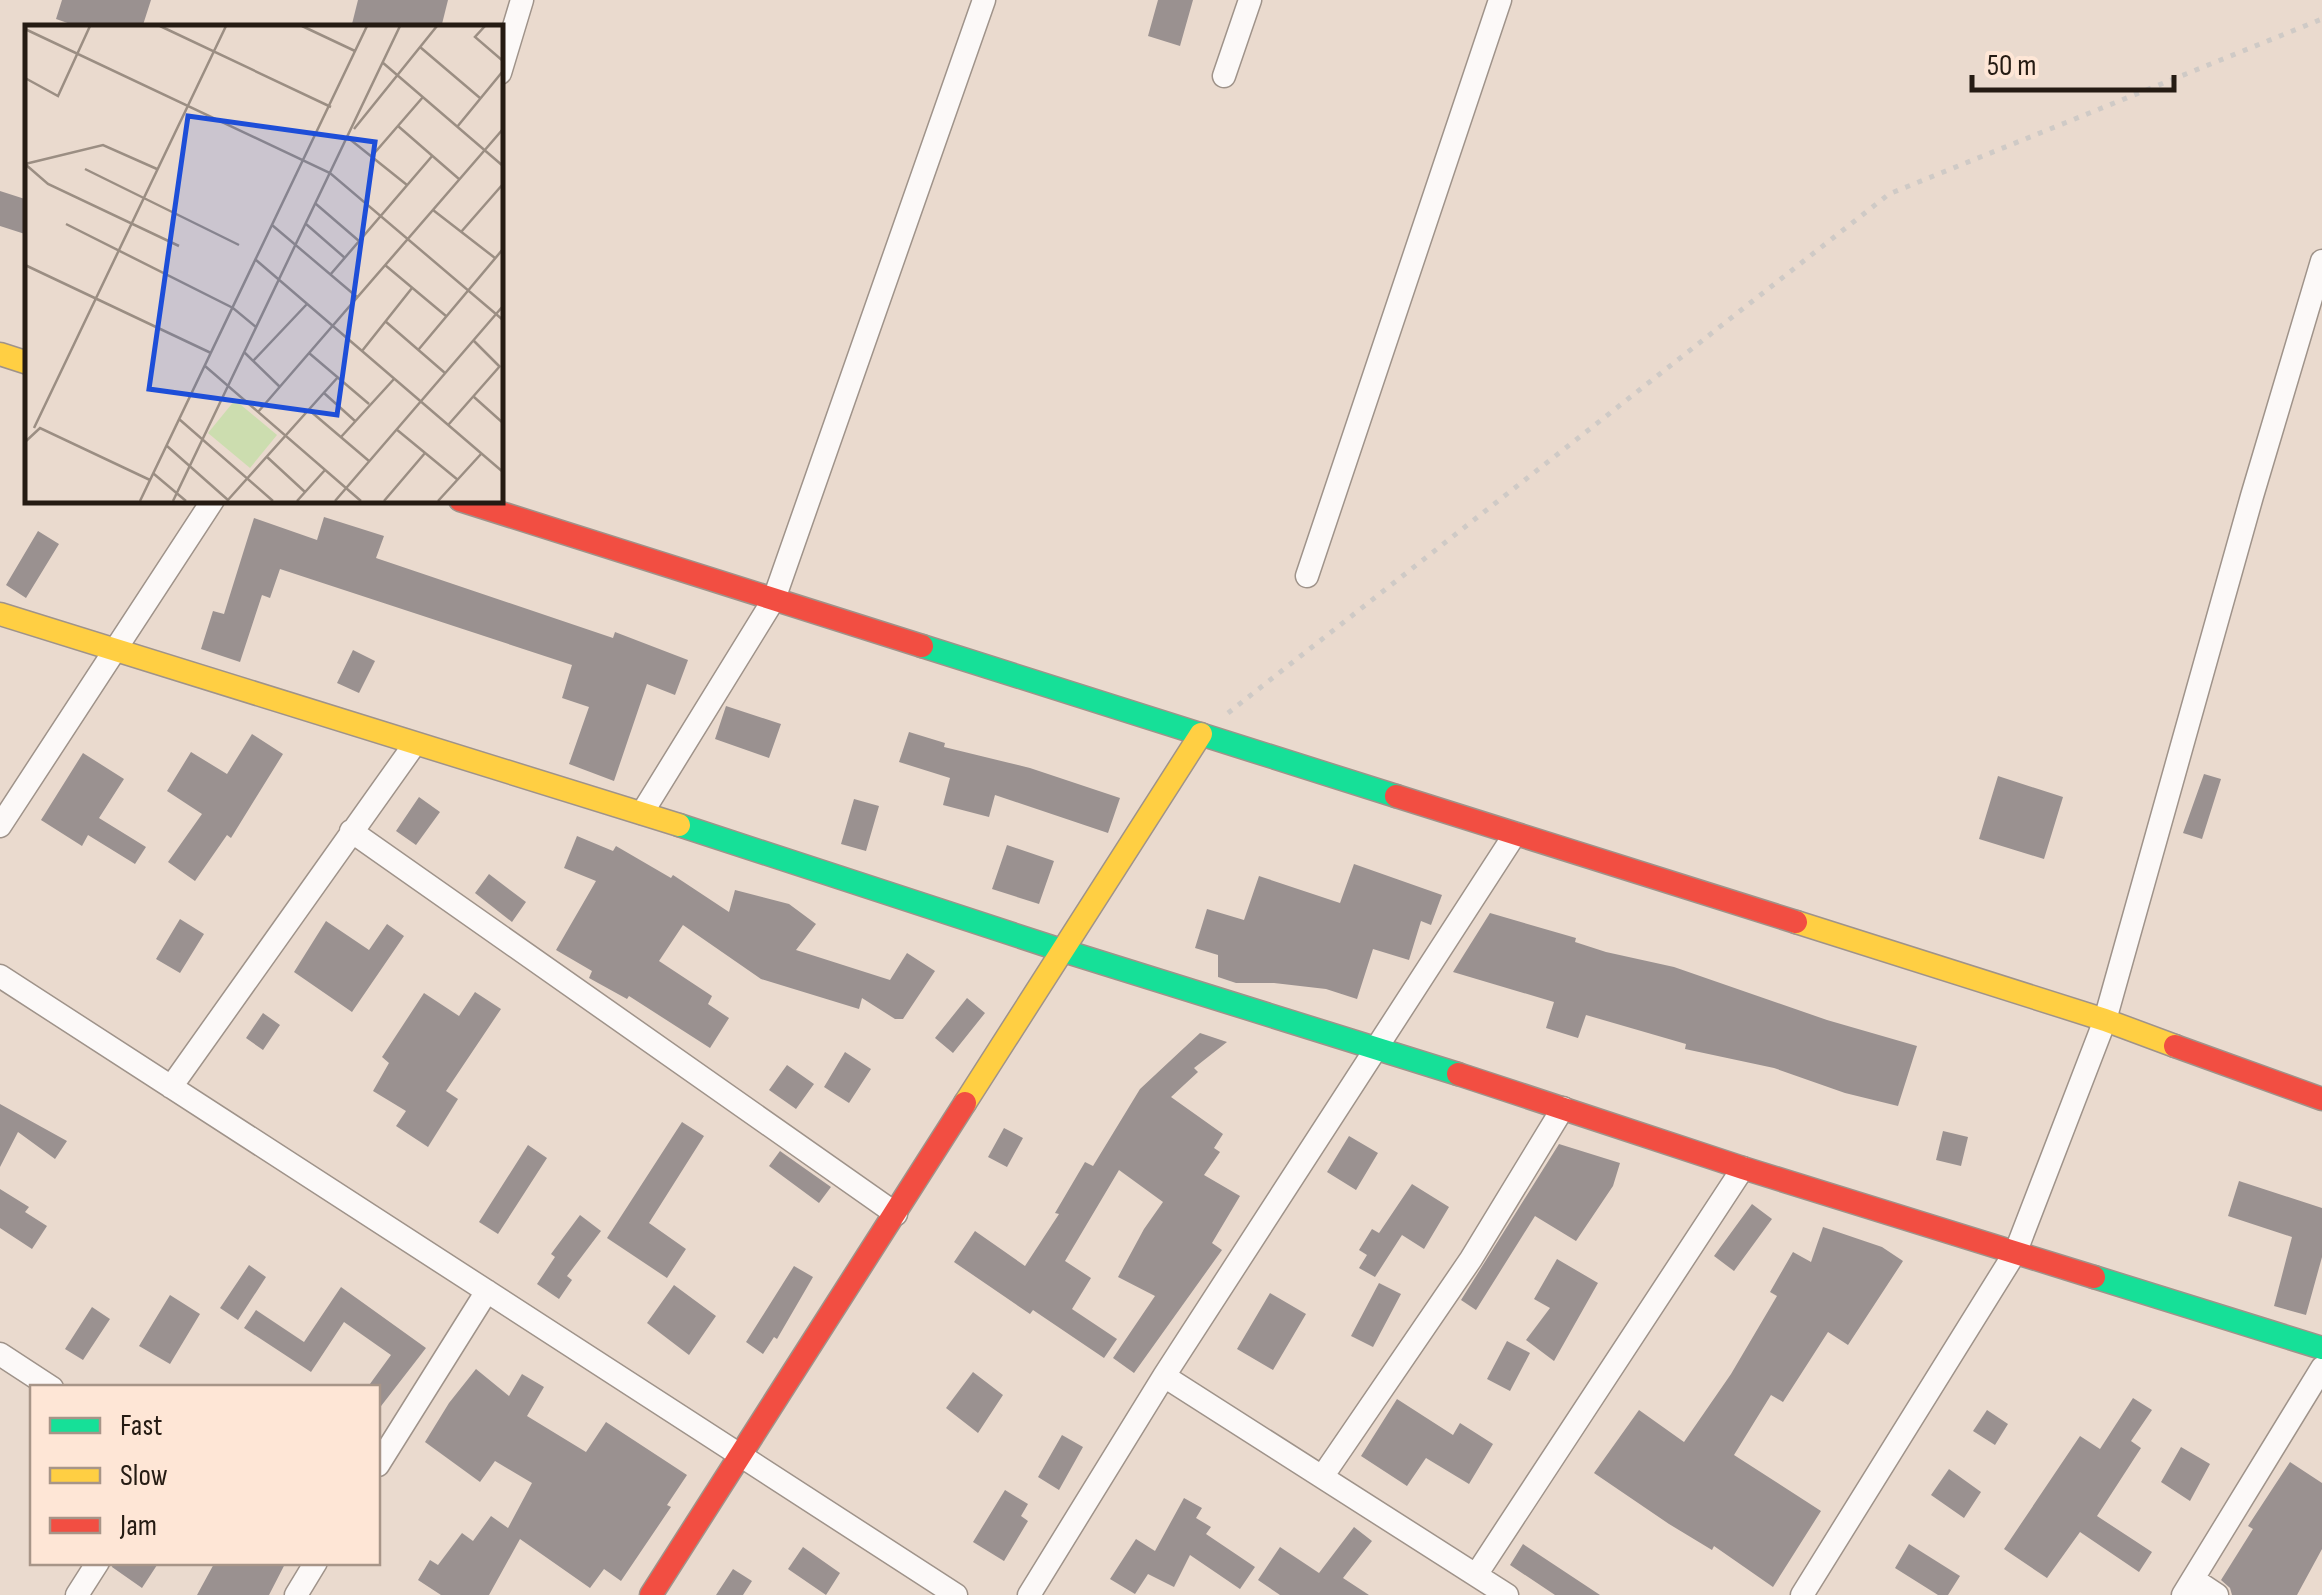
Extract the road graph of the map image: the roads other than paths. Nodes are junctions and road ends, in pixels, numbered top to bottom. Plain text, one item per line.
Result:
1 (522, 0) edge
2 (984, 0) edge
3 (1250, 0) edge
4 (1500, 0) edge
5 (502, 66) edge
6 (1224, 76) dead end
7 (2322, 261) edge
8 (0, 354) edge
9 (25, 362) edge
10 (213, 502) edge
11 (466, 502) edge
12 (1307, 576) dead end
13 (774, 599) junction
14 (0, 614) edge
15 (114, 650) junction
16 (1201, 734) junction
17 (414, 745) junction
18 (642, 813) junction
19 (0, 826) edge
20 (352, 831) junction
21 (1515, 834) junction
22 (1064, 950) junction
23 (0, 976) edge
24 (2106, 1020) junction
25 (1379, 1048) junction
26 (171, 1087) junction
27 (2322, 1099) edge
28 (1563, 1108) junction
29 (1744, 1168) junction
30 (896, 1214) junction
31 (2016, 1252) junction
32 (487, 1292) junction
33 (2322, 1348) edge
34 (3, 1363) edge
35 (2322, 1368) edge
36 (1164, 1376) junction
37 (46, 1385) edge
38 (742, 1455) junction
39 (380, 1463) edge
40 (1322, 1478) junction
41 (96, 1565) edge
42 (314, 1565) edge
43 (1476, 1575) junction
44 (2188, 1587) edge
45 (77, 1595) edge
46 (296, 1595) edge
47 (652, 1595) edge
48 (956, 1595) edge
49 (1029, 1595) edge
50 (1507, 1595) edge
51 (1802, 1595) edge
52 (2217, 1595) edge

1 - 5 street
2 - 13 street
3 - 6 street
4 - 12 street
7 - 24 street
8 - 9 street
10 - 15 street
11 - 13 street
13 - 16 street
13 - 18 street
14 - 15 street
15 - 17 street
15 - 19 street
16 - 21 street
16 - 22 street
17 - 18 street
17 - 20 street
18 - 22 street
20 - 26 street
20 - 30 street
21 - 24 street
21 - 25 street
22 - 25 street
22 - 30 street
23 - 26 street
24 - 27 street
24 - 31 street
25 - 28 street
25 - 36 street
26 - 32 street
28 - 29 street
28 - 40 street
29 - 31 street
29 - 43 street
30 - 38 street
31 - 33 street
31 - 51 street
32 - 38 street
32 - 39 street
34 - 37 street
35 - 44 street
36 - 40 street
36 - 49 street
38 - 47 street
38 - 48 street
40 - 43 street
41 - 45 street
42 - 46 street
43 - 50 street
44 - 52 street

